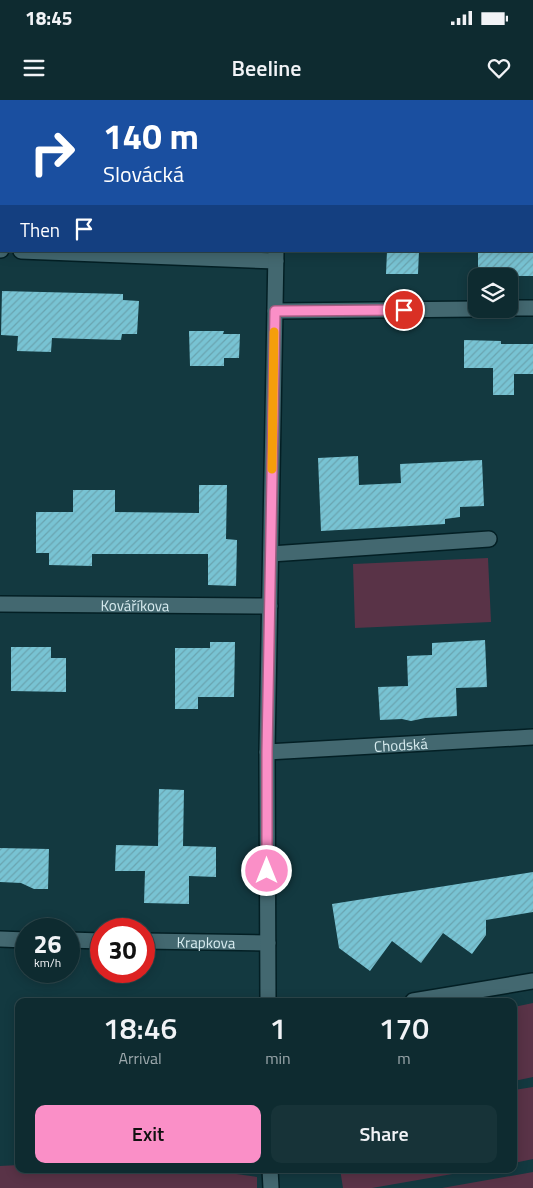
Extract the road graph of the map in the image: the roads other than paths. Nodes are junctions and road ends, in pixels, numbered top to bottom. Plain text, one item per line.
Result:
1 (73, 252) edge
2 (276, 256) edge
3 (518, 308) edge
4 (533, 308) edge
5 (468, 309) edge
6 (275, 311) junction
7 (488, 539) dead end
8 (270, 554) junction
9 (0, 604) edge
10 (270, 606) junction
11 (533, 737) edge
12 (267, 752) junction
13 (0, 939) edge
14 (15, 940) edge
15 (155, 941) edge
16 (268, 943) junction
17 (533, 981) edge
18 (268, 998) edge
19 (431, 998) edge
20 (270, 1173) edge
21 (271, 1188) edge

1 - 2 street
2 - 6 street
3 - 4 street
5 - 6 street
6 - 8 street
7 - 8 street
8 - 10 street
9 - 10 street, Kováříkova
10 - 12 street
11 - 12 street, Chodská
12 - 16 street
13 - 14 street
15 - 16 street, Krapkova
16 - 18 street
17 - 19 street
20 - 21 street

